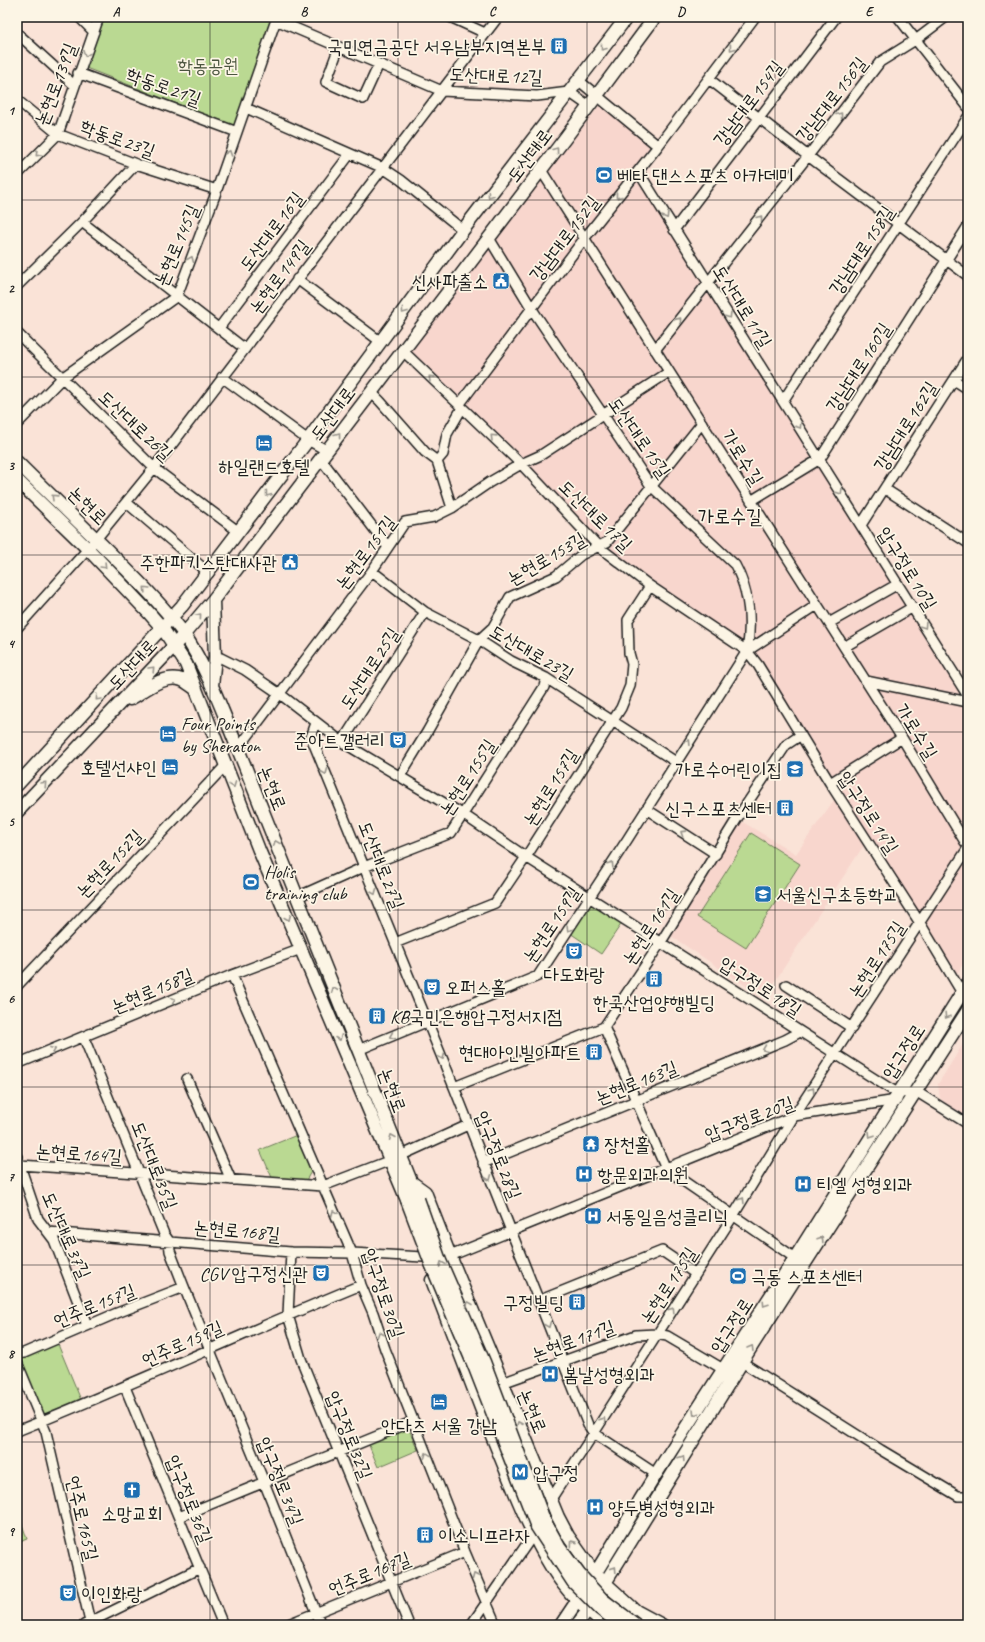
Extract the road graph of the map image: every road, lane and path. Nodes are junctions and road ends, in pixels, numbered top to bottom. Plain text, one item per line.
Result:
1 (79, 17) edge
2 (99, 17) edge
3 (450, 17) edge
4 (498, 17) edge
5 (627, 17) edge
6 (655, 17) edge
7 (755, 17) edge
8 (836, 17) edge
9 (898, 17) edge
10 (946, 17) edge
11 (276, 19) edge
12 (94, 32) junction
13 (17, 33) edge
14 (485, 33) junction
15 (917, 39) junction
16 (339, 47) junction
17 (379, 64) junction
18 (78, 73) junction
19 (709, 79) junction
20 (578, 80) junction
21 (74, 85) junction
22 (442, 91) junction
23 (569, 92) junction
24 (597, 95) junction
25 (17, 100) edge
26 (589, 106) junction
27 (968, 107) edge
28 (246, 108) junction
29 (968, 116) edge
30 (758, 117) junction
31 (237, 132) junction
32 (58, 134) junction
33 (658, 146) junction
34 (350, 154) junction
35 (808, 156) junction
36 (136, 164) junction
37 (383, 168) junction
38 (541, 170) junction
39 (638, 171) junction
40 (17, 175) edge
41 (217, 190) junction
42 (82, 222) junction
43 (899, 224) junction
44 (968, 226) edge
45 (463, 230) junction
46 (674, 230) junction
47 (489, 238) junction
48 (584, 239) junction
49 (946, 259) junction
50 (968, 276) edge
51 (297, 279) junction
52 (708, 283) junction
53 (17, 286) edge
54 (177, 296) junction
55 (532, 310) junction
56 (219, 328) junction
57 (17, 333) edge
58 (381, 342) junction
59 (245, 349) junction
60 (402, 350) junction
61 (655, 350) junction
62 (968, 358) edge
63 (669, 372) junction
64 (222, 377) junction
65 (62, 378) junction
66 (954, 380) junction
67 (968, 389) edge
68 (371, 392) junction
69 (783, 401) junction
70 (461, 406) junction
71 (603, 415) junction
72 (702, 423) junction
73 (17, 424) edge
74 (308, 440) junction
75 (323, 454) junction
76 (820, 459) junction
77 (438, 460) junction
78 (17, 462) edge
79 (521, 464) junction
80 (154, 468) junction
81 (17, 480) edge
82 (651, 486) junction
83 (885, 489) junction
84 (751, 502) junction
85 (127, 503) junction
86 (452, 508) junction
87 (861, 525) junction
88 (239, 532) junction
89 (96, 538) junction
90 (968, 543) edge
91 (388, 547) junction
92 (599, 547) junction
93 (88, 549) junction
94 (372, 571) junction
95 (209, 573) junction
96 (898, 584) junction
97 (650, 586) junction
98 (213, 600) junction
99 (817, 605) junction
100 (913, 607) junction
101 (425, 612) junction
102 (172, 619) junction
103 (829, 623) junction
104 (17, 628) edge
105 (163, 629) junction
106 (184, 635) junction
107 (479, 640) junction
108 (174, 646) junction
109 (844, 647) junction
110 (746, 651) junction
111 (215, 657) junction
112 (546, 678) junction
113 (866, 681) junction
114 (212, 686) junction
115 (196, 689) junction
116 (280, 694) junction
117 (968, 696) edge
118 (968, 702) edge
119 (118, 705) junction
120 (612, 721) junction
121 (316, 722) junction
122 (801, 735) junction
123 (902, 738) junction
124 (342, 742) junction
125 (238, 749) junction
126 (676, 762) junction
127 (226, 765) junction
128 (400, 776) junction
129 (830, 783) junction
130 (17, 784) edge
131 (646, 809) junction
132 (17, 812) edge
133 (464, 815) junction
134 (968, 844) edge
135 (968, 848) edge
136 (716, 854) junction
137 (526, 857) junction
138 (364, 867) junction
139 (297, 897) junction
140 (590, 897) junction
141 (920, 923) junction
142 (661, 942) junction
143 (395, 943) junction
144 (301, 949) junction
145 (232, 974) junction
146 (786, 985) dead end
147 (17, 986) edge
148 (965, 988) edge
149 (968, 1010) edge
150 (426, 1021) junction
151 (604, 1027) junction
152 (852, 1028) junction
153 (800, 1032) junction
154 (84, 1038) junction
155 (358, 1050) junction
156 (836, 1054) junction
157 (17, 1064) edge
158 (187, 1079) dead end
159 (454, 1087) junction
160 (916, 1092) junction
161 (895, 1097) junction
162 (636, 1101) junction
163 (794, 1116) junction
164 (968, 1124) edge
165 (468, 1125) junction
166 (396, 1158) junction
167 (19, 1161) edge
168 (483, 1162) junction
169 (666, 1169) junction
170 (141, 1174) junction
171 (231, 1180) junction
172 (406, 1184) junction
173 (322, 1186) junction
174 (412, 1200) junction
175 (733, 1216) junction
176 (511, 1231) junction
177 (48, 1232) junction
178 (169, 1241) junction
179 (291, 1252) junction
180 (352, 1253) junction
181 (450, 1256) junction
182 (423, 1257) junction
183 (795, 1258) junction
184 (696, 1274) junction
185 (360, 1285) junction
186 (184, 1287) junction
187 (538, 1301) junction
188 (288, 1315) junction
189 (87, 1325) junction
190 (656, 1334) junction
191 (209, 1349) junction
192 (17, 1354) edge
193 (737, 1359) junction
194 (562, 1361) junction
195 (17, 1362) edge
196 (728, 1372) junction
197 (502, 1383) junction
198 (125, 1387) junction
199 (414, 1421) junction
200 (41, 1422) junction
201 (17, 1431) edge
202 (594, 1433) junction
203 (338, 1452) junction
204 (656, 1474) junction
205 (264, 1482) junction
206 (549, 1496) junction
207 (968, 1496) edge
208 (521, 1506) junction
209 (179, 1517) junction
210 (558, 1517) junction
211 (531, 1532) junction
212 (465, 1552) junction
213 (200, 1568) junction
214 (595, 1574) junction
215 (392, 1582) junction
216 (604, 1583) junction
217 (576, 1601) junction
218 (486, 1602) junction
219 (587, 1612) junction
220 (316, 1613) junction
221 (87, 1624) edge
222 (223, 1625) edge
223 (286, 1625) edge
224 (320, 1625) edge
225 (409, 1625) edge
226 (471, 1625) edge
227 (496, 1625) edge
228 (561, 1625) edge
229 (578, 1625) edge
230 (606, 1625) edge
231 (621, 1625) edge
232 (636, 1625) edge
233 (662, 1625) edge

1 - 12 street
2 - 12 street, 논현로139길
3 - 14 street
4 - 14 street, 논현로149길
5 -> 20 main road, 도산대로
6 - 24 main road, 도산대로
7 -> 19 street, 강남대로152길
8 - 30 street, 강남대로154길
9 - 15 street
10 - 15 street, 강남대로156길
11 - 16 street, 도산대로12길
11 - 28 street, 논현로145길
12 -> 18 street, 논현로139길
13 - 21 street
14 - 22 street, 논현로149길
15 - 27 street
35 -> 15 street, 강남대로156길
16 - 17 street, 도산대로12길
16 - 17 street
17 - 22 street, 도산대로12길
18 - 21 street, 논현로139길
18 - 31 street, 학동로21길
19 - 30 street
19 - 33 street, 강남대로152길
20 - 23 main road, 도산대로
20 - 24 street
21 - 32 street, 논현로139길
22 - 23 street, 도산대로12길
22 - 37 street, 논현로149길
23 - 26 street, 도산대로12길
23 -> 45 main road, 도산대로
24 - 26 main road, 도산대로
24 - 33 street
25 - 32 street, 학동로23길
38 -> 26 main road, 도산대로
28 - 31 street, 논현로145길
28 - 34 street
29 - 43 street, 강남대로158길
30 - 35 street
30 - 46 street, 강남대로154길
41 -> 31 street, 논현로145길
32 - 36 street, 학동로23길
32 -> 40 street, 논현로139길
33 - 39 street, 강남대로152길
34 - 37 street
34 - 56 street, 도산대로16길
35 - 43 street
52 -> 35 street, 강남대로156길
36 - 41 street, 학동로23길
36 - 42 street
37 - 45 street
37 - 51 street, 논현로149길
38 - 47 main road, 도산대로
38 - 48 street, 가로수길
39 -> 46 street, 도산대로11길
39 -> 48 street, 강남대로152길
54 -> 41 street, 논현로145길
42 - 53 street
42 - 54 street
43 - 49 street
43 - 69 street, 강남대로158길
44 - 49 street, 강남대로160길
45 -> 58 main road, 도산대로
46 - 52 street, 도산대로11길
47 - 55 street, 도산대로15길
47 - 60 main road, 도산대로
48 - 55 street, 강남대로152길
48 - 61 street, 가로수길
49 - 50 street
49 - 76 street, 강남대로160길
51 - 58 street
51 - 59 street, 논현로149길
61 -> 52 street, 강남대로156길
52 -> 69 street, 도산대로11길
54 - 56 street
54 - 65 street, 논현로145길
55 - 70 street, 강남대로152길
55 - 71 street, 도산대로15길
56 - 59 street
57 - 65 street, 도산대로26길
58 - 74 main road, 도산대로
59 - 64 street, 논현로149길
60 - 68 main road, 도산대로
70 -> 60 street, 도산대로17길
61 - 63 street, 가로수길
62 - 66 street, 강남대로162길
63 - 71 street, 논현로151길
63 - 72 street, 가로수길
64 - 74 street
64 - 80 street, 논현로149길
65 - 73 street, 논현로145길
65 - 80 street, 도산대로26길
66 - 67 street, 강남대로162길
66 - 83 street, 강남대로162길
75 -> 68 main road, 도산대로
68 - 77 street
69 -> 76 street, 도산대로11길
70 - 77 street, 강남대로152길
79 -> 70 street, 도산대로17길
71 - 79 street, 논현로151길
71 - 82 street, 도산대로15길
72 - 82 street, 논현로153길
72 - 84 street, 가로수길
74 - 75 street
74 -> 88 main road, 도산대로
75 - 91 street
75 - 98 main road, 도산대로
76 - 84 street, 강남대로160길
76 -> 87 street, 압구정로10길
77 - 86 street
89 -> 78 main road, 논현로
79 - 86 street, 논현로151길
79 - 92 street, 도산대로17길
80 - 85 street, 논현로149길
80 - 88 street, 도산대로26길
81 - 93 main road, 논현로
82 - 92 street, 논현로153길
82 - 110 street, 도산대로15길
83 - 87 street, 강남대로162길
83 - 90 street, 강남대로162길
84 - 99 street, 가로수길
85 - 89 street, 논현로149길
85 - 95 street
86 - 91 street, 논현로151길
87 - 96 street, 압구정로10길
88 - 95 main road, 도산대로
89 - 93 street, 논현로149길
102 -> 89 main road, 논현로
91 - 94 street, 논현로151길
92 - 97 street, 도산대로17길
92 - 107 street, 논현로153길
93 - 104 street, 논현로149길
93 -> 105 main road, 논현로
94 - 101 street, 도산대로23길
94 - 116 street, 논현로151길
95 - 102 main road, 도산대로
96 - 100 street, 압구정로10길
96 - 103 street
97 - 110 street, 도산대로17길
97 - 120 street, 논현로157길
106 -> 98 main road, 도산대로
98 - 111 main road
99 - 103 street, 가로수길
99 - 110 street, 논현로159길
100 - 109 street
100 -> 117 street, 압구정로10길
101 - 107 street, 도산대로23길
101 - 124 street, 도산대로25길
102 - 105 main road, 도산대로
102 - 106 main road, 논현로
103 - 109 street, 가로수길
105 - 108 main road, 논현로
105 -> 130 main road, 도산대로
106 - 108 main road, 도산대로
106 - 114 main road, 논현로
107 - 112 street, 도산대로23길
107 - 128 street, 논현로153길
108 - 115 main road, 논현로
119 -> 108 main road, 도산대로
109 - 113 street, 가로수길
110 - 122 street, 압구정로14길
126 -> 110 street, 논현로159길
111 - 114 main road
111 - 116 street, 도산대로25길
112 - 120 street, 도산대로23길
112 - 133 street, 논현로155길
113 - 118 street
113 - 123 street, 가로수길
114 - 125 main road, 논현로
115 - 119 main road
115 - 127 main road, 논현로
116 - 121 street, 도산대로25길
116 - 125 street, 논현로151길
132 -> 119 main road, 도산대로
120 - 126 street, 도산대로23길
120 - 137 street, 논현로157길
121 - 124 street, 도산대로25길
121 -> 138 street, 도산대로27길
122 - 129 street, 압구정로14길
122 - 136 street, 논현로161길
123 - 129 street
123 - 134 street, 가로수길
124 - 128 street, 도산대로25길
139 -> 125 main road, 논현로
126 - 131 street, 논현로159길
127 -> 144 main road, 논현로
127 - 147 street, 논현로152길
128 - 133 street, 도산대로25길
129 - 141 street, 압구정로14길
136 -> 131 street
140 -> 131 street, 논현로159길
133 - 137 street, 도산대로25길
133 - 138 street, 논현로155길
135 - 141 street, 논현로175길
136 - 142 street, 논현로161길
137 - 140 street, 도산대로25길
137 - 143 street, 논현로157길
138 - 139 street, 논현로155길
138 -> 143 street, 도산대로27길
155 -> 139 main road, 논현로
140 - 142 street, 압구정로18길
140 -> 150 street, 논현로159길
141 - 148 street, 압구정로14길
141 - 152 street, 논현로175길
142 - 151 street, 논현로161길
142 - 153 street, 압구정로18길
143 - 150 street, 도산대로27길
144 - 145 street, 논현로158길
144 -> 166 main road, 논현로
154 -> 145 street, 논현로158길
145 - 173 street, 압구정로30길
146 - 152 street, 논현로175길
148 -> 161 main road, 압구정로
149 - 160 main road, 압구정로
150 -> 155 street, 논현로159길
150 -> 159 street, 압구정로28길
151 - 159 street
151 - 162 street
152 - 156 street, 논현로175길
153 - 156 street, 압구정로18길
153 -> 162 street, 논현로163길
157 -> 154 street, 논현로158길
154 - 170 street, 도산대로35길
166 -> 155 main road, 논현로
156 - 161 street, 압구정로18길
163 -> 156 street, 논현로175길
158 - 171 street
159 - 165 street, 압구정로28길
160 - 161 street, 압구정로20길
160 - 164 street
193 -> 160 main road, 압구정로
161 - 163 street, 압구정로20길
161 -> 183 main road, 압구정로
162 - 168 street, 논현로163길
162 - 169 street
163 - 169 street, 압구정로20길
175 -> 163 street, 논현로175길
165 - 166 street
165 - 168 street, 압구정로28길
166 - 172 main road, 논현로
166 - 173 street, 논현로164길
167 - 170 street, 논현로164길
167 - 177 street, 도산대로37길
168 -> 176 street, 압구정로28길
169 - 175 street
169 - 176 street, 압구정로20길
170 - 171 street, 논현로164길
170 - 178 street, 도산대로35길
171 - 173 street, 논현로164길
172 - 174 main road, 논현로
172 - 181 main road, 논현로
172 - 182 main road, 논현로
180 -> 173 street, 압구정로30길
174 - 231 main road, 논현로, bridge
232 -> 174 main road, 논현로, bridge
175 - 183 street
175 - 184 street, 논현로175길
176 - 181 street, 압구정로20길
176 - 187 street, 압구정로28길
177 - 178 street, 논현로168길
177 - 189 street, 도산대로37길
178 - 179 street, 논현로168길
178 - 186 street, 도산대로35길
179 - 180 street, 논현로168길
179 - 188 street, 압구정로32길
180 - 182 street, 논현로168길
180 - 185 street, 압구정로30길
197 -> 181 main road, 논현로
182 - 208 main road, 논현로
183 -> 193 main road, 압구정로
184 - 187 street
190 -> 184 street, 논현로175길
185 - 188 street, 언주로159길
199 -> 185 street, 압구정로30길
186 - 189 street, 언주로157길
186 - 191 street, 도산대로35길
187 -> 194 street, 압구정로28길
188 - 191 street, 언주로159길
188 - 203 street, 압구정로32길
189 - 192 street, 언주로157길
190 - 194 street, 논현로171길
190 - 196 street
202 -> 190 street, 논현로175길
191 - 198 street, 언주로159길
191 - 205 street, 압구정로34길
193 - 196 main road, 압구정로
193 - 207 street
194 - 197 street, 논현로171길
194 - 202 street, 압구정로28길
195 - 200 street
196 -> 204 main road, 압구정로
216 -> 196 main road, 압구정로
206 -> 197 main road, 논현로
198 - 200 street, 언주로159길
198 - 209 street, 압구정로36길
199 - 203 street
212 -> 199 street, 압구정로30길
200 - 201 street, 언주로159길
200 - 221 street, 언주로165길
202 - 204 street, 압구정로28길
202 - 206 street, 논현로175길
203 - 205 street
203 - 215 street, 압구정로32길
204 - 214 main road, 압구정로
205 - 209 street
205 - 220 street, 압구정로34길
206 - 208 main road
206 - 210 main road, 논현로
208 - 211 main road, 논현로
209 - 213 street, 압구정로36길
210 - 211 main road
214 -> 210 main road, 논현로
211 - 217 main road, 논현로
211 - 218 street
212 - 215 street, 언주로167길
218 -> 212 street, 압구정로30길
213 - 221 street, 언주로165길
213 - 222 street, 압구정로36길
214 - 216 main road, 논현로
214 - 217 main road, 압구정로
215 - 220 street, 언주로167길
215 - 225 street, 압구정로32길
216 - 219 main road, 압구정로
216 - 233 main road, 논현로
217 - 219 main road, 논현로
217 - 228 main road, 압구정로
218 - 226 street
218 - 227 street, 압구정로30길
219 - 229 main road, 압구정로
219 - 230 main road, 논현로
220 - 223 street, 언주로167길
220 - 224 street, 압구정로34길

